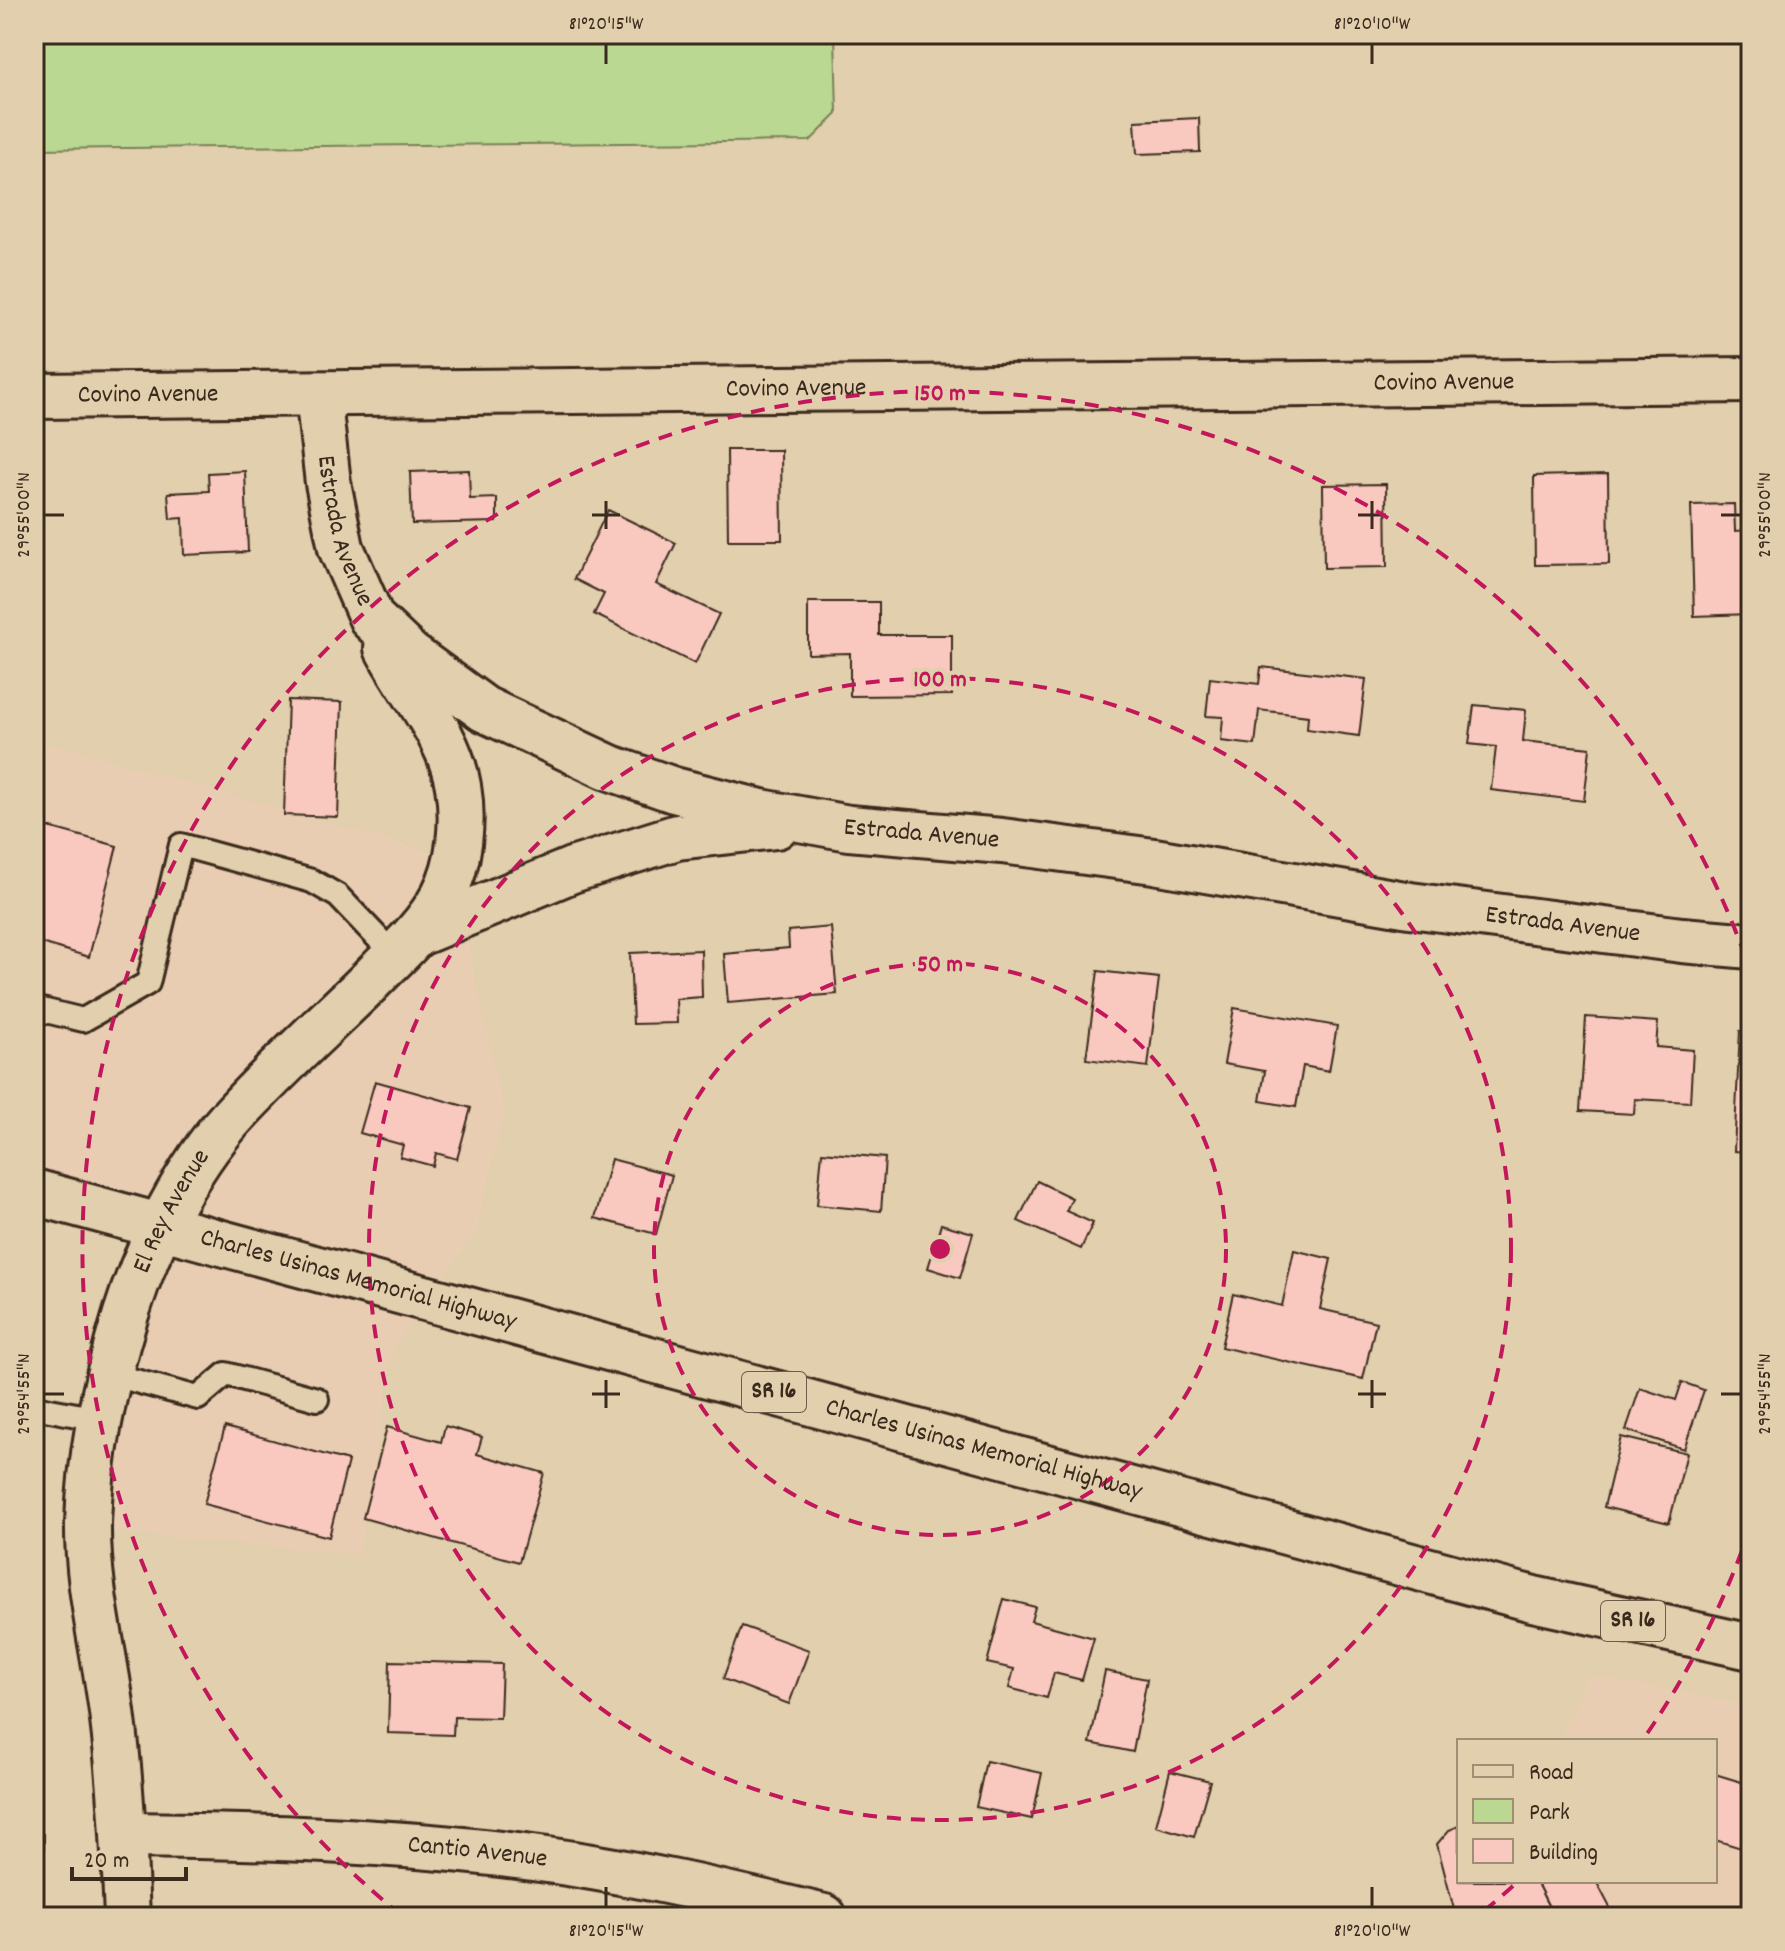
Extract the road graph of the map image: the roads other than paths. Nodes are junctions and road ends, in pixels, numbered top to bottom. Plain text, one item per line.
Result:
1 (1751, 380) edge
2 (318, 394) junction
3 (34, 396) edge
4 (372, 619) junction
5 (814, 822) junction
6 (406, 945) junction
7 (1751, 946) edge
8 (34, 1008) edge
9 (34, 1192) edge
10 (161, 1226) junction
11 (110, 1374) junction
12 (317, 1399) dead end
13 (34, 1407) edge
14 (98, 1419) junction
15 (1751, 1647) edge
16 (124, 1835) junction
17 (127, 1917) edge
18 (824, 1917) edge

1 - 2 main road, Covino Avenue
2 - 3 main road, Covino Avenue
2 - 4 main road, Estrada Avenue
4 - 5 main road, Estrada Avenue
4 - 6 main road, El Rey Avenue
5 - 6 main road
5 - 7 main road, Estrada Avenue
6 - 8 lane
6 - 10 main road, El Rey Avenue
9 - 10 main road, Charles Usinas Memorial Highway / SR 16
10 - 11 main road, El Rey Avenue
10 - 15 main road, Charles Usinas Memorial Highway / SR 16
11 - 12 lane
11 - 14 main road, El Rey Avenue
13 - 14 lane
14 - 16 main road, El Rey Avenue
16 - 17 main road, El Rey Avenue
16 - 18 main road, Cantio Avenue

